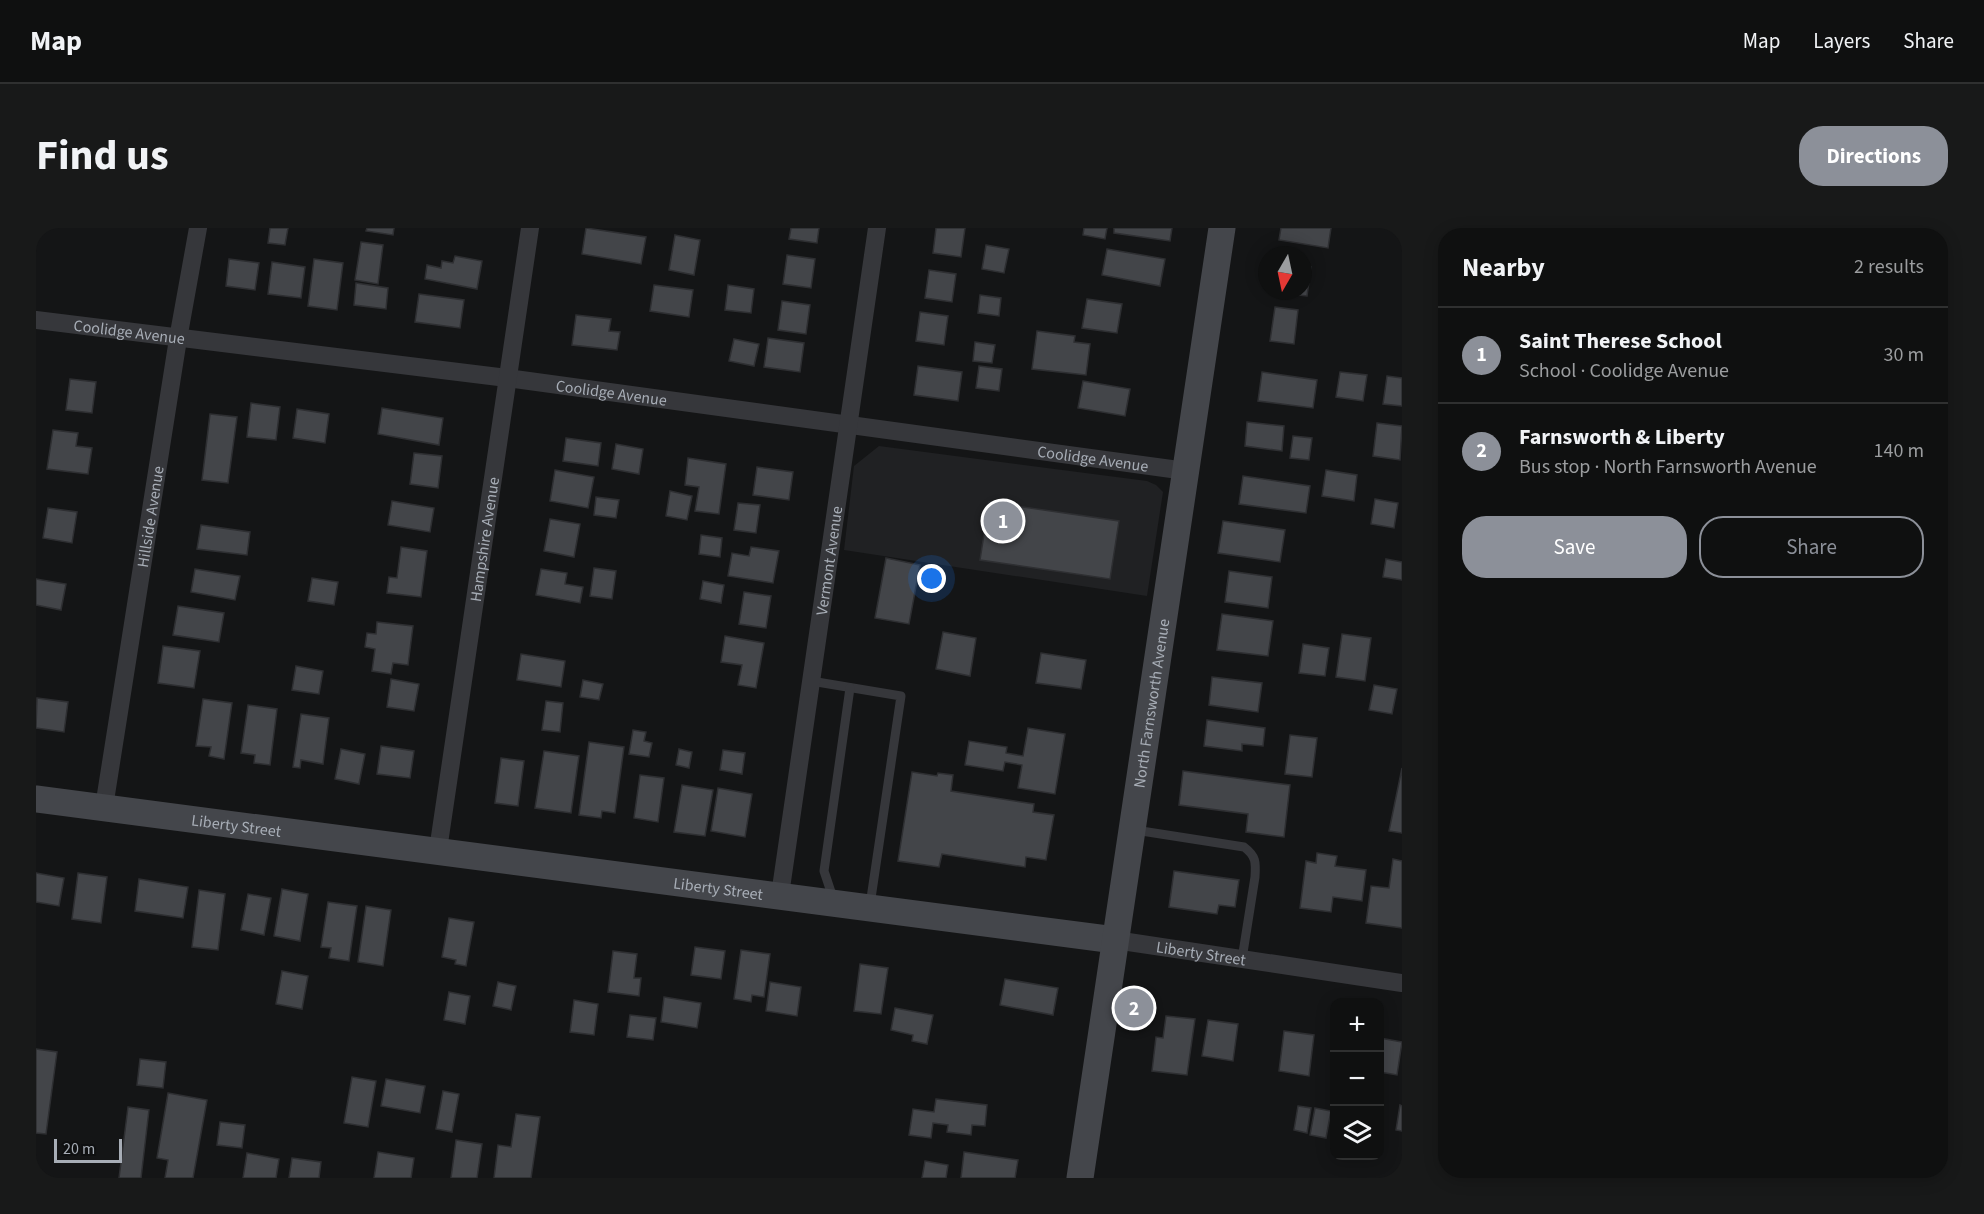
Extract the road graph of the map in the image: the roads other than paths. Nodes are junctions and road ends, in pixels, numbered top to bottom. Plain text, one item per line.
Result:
1 (198, 228) edge
2 (530, 228) edge
3 (877, 228) edge
4 (1222, 228) edge
5 (36, 320) edge
6 (178, 339) junction
7 (507, 378) junction
8 (850, 424) junction
9 (1186, 471) junction
10 (812, 681) junction
11 (850, 688) junction
12 (36, 799) edge
13 (104, 807) junction
14 (1132, 830) junction
15 (438, 850) junction
16 (780, 895) junction
17 (835, 903) junction
18 (869, 907) junction
19 (1115, 940) junction
20 (1242, 959) junction
21 (1402, 983) edge
22 (1080, 1178) edge

1 - 6 street, Hillside Avenue
2 - 7 street, Hampshire Avenue
3 - 8 street, Vermont Avenue
4 - 9 street, North Farnsworth Avenue
5 - 6 street, Coolidge Avenue
6 - 7 street, Coolidge Avenue
6 - 13 street, Hillside Avenue
7 - 8 street, Coolidge Avenue
7 - 15 street, Hampshire Avenue
8 - 9 street, Coolidge Avenue
8 - 10 street, Vermont Avenue
9 - 14 street, North Farnsworth Avenue
10 - 11 lane
10 - 16 street, Vermont Avenue
11 - 17 lane
11 - 18 lane
12 - 13 street, Liberty Street
13 - 15 street, Liberty Street
14 - 19 street, North Farnsworth Avenue
14 - 20 lane
15 - 16 street, Liberty Street
16 - 17 street, Liberty Street
17 - 18 street, Liberty Street
18 - 19 street, Liberty Street
19 - 20 street, Liberty Street
19 - 22 street, North Farnsworth Avenue
20 - 21 street, Liberty Street

